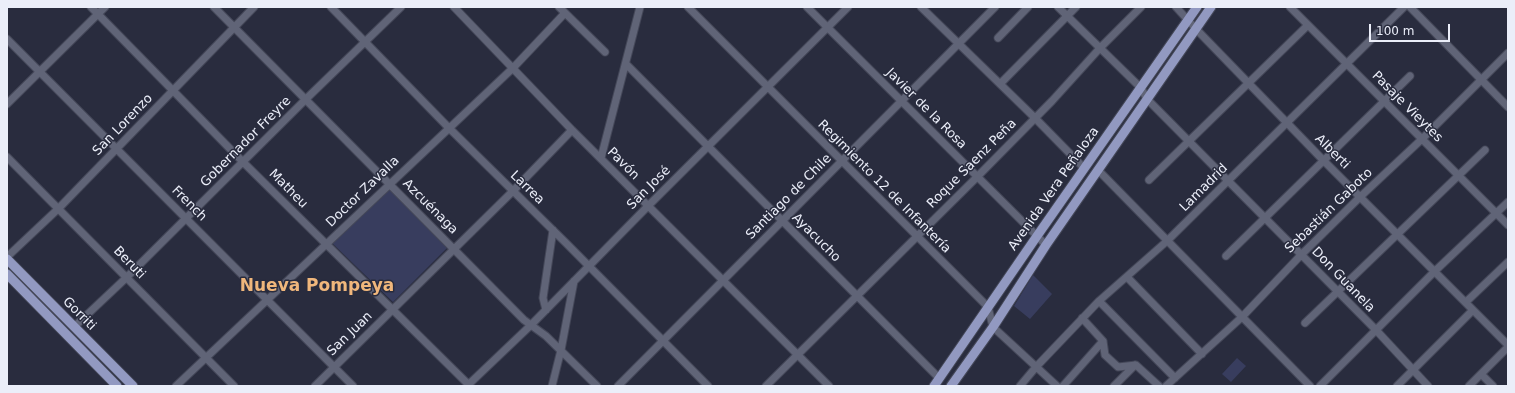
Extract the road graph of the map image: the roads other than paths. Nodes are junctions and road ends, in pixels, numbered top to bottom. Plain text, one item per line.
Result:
1 (91, 7) edge
2 (105, 7) edge
3 (214, 7) edge
4 (254, 7) edge
5 (331, 7) edge
6 (401, 7) edge
7 (454, 7) edge
8 (560, 7) edge
9 (640, 7) edge
10 (807, 7) edge
11 (848, 7) edge
12 (921, 7) edge
13 (995, 7) edge
14 (1028, 7) edge
15 (1058, 7) edge
16 (1076, 7) edge
17 (1141, 7) edge
18 (1176, 7) edge
19 (1197, 7) edge
20 (1211, 7) edge
21 (1290, 7) edge
22 (1404, 7) edge
23 (1410, 7) edge
24 (693, 9) edge
25 (929, 10) edge
26 (565, 13) junction
27 (98, 14) junction
28 (1067, 16) junction
29 (1189, 20) junction
30 (1308, 25) junction
31 (234, 27) junction
32 (828, 28) junction
33 (1196, 29) junction
34 (998, 38) dead end
35 (7, 40) edge
36 (365, 42) junction
37 (959, 44) junction
38 (1100, 48) junction
39 (604, 52) dead end
40 (1508, 53) edge
41 (626, 64) junction
42 (1347, 64) junction
43 (512, 68) junction
44 (40, 72) junction
45 (1410, 76) dead end
46 (1481, 80) junction
47 (1248, 83) junction
48 (1000, 84) junction
49 (768, 87) junction
50 (1141, 88) junction
51 (172, 90) junction
52 (306, 99) junction
53 (1147, 99) junction
54 (901, 101) junction
55 (1384, 101) junction
56 (7, 104) edge
57 (1508, 107) edge
58 (1035, 118) junction
59 (1287, 123) junction
60 (448, 127) junction
61 (572, 130) junction
62 (1422, 139) junction
63 (1189, 141) junction
64 (708, 147) junction
65 (116, 149) junction
66 (1485, 150) dead end
67 (7, 157) edge
68 (601, 158) junction
69 (842, 161) junction
70 (1324, 161) junction
71 (243, 162) junction
72 (1084, 168) junction
73 (1098, 170) junction
74 (1459, 176) junction
75 (977, 177) junction
76 (1149, 180) dead end
77 (1228, 181) junction
78 (390, 183) junction
79 (513, 191) junction
80 (1360, 197) junction
81 (1508, 202) edge
82 (648, 206) junction
83 (59, 208) junction
84 (1497, 213) junction
85 (1265, 218) junction
86 (186, 219) junction
87 (782, 221) junction
88 (1508, 225) edge
89 (553, 230) junction
90 (1397, 234) junction
91 (917, 236) junction
92 (1037, 236) junction
93 (1167, 241) junction
94 (326, 244) junction
95 (1046, 245) junction
96 (455, 249) junction
97 (1301, 255) junction
98 (1226, 256) dead end
99 (7, 258) edge
100 (1508, 262) edge
101 (589, 266) junction
102 (1435, 271) junction
103 (7, 274) edge
104 (1127, 277) junction
105 (126, 278) junction
106 (722, 280) junction
107 (574, 281) junction
108 (1338, 292) junction
109 (857, 296) junction
110 (267, 300) junction
111 (1099, 301) junction
112 (1466, 302) junction
113 (988, 307) junction
114 (392, 310) junction
115 (546, 310) junction
116 (1473, 310) junction
117 (1242, 317) junction
118 (1082, 318) junction
119 (1305, 323) dead end
120 (531, 325) junction
121 (74, 327) junction
122 (993, 327) junction
123 (1376, 330) junction
124 (662, 340) junction
125 (1103, 341) junction
126 (1508, 346) edge
127 (561, 350) junction
128 (1202, 354) junction
129 (797, 355) junction
130 (206, 358) junction
131 (1136, 364) junction
132 (334, 367) junction
133 (1036, 367) junction
134 (1413, 370) junction
135 (1481, 374) junction
136 (939, 378) junction
137 (1175, 378) junction
138 (953, 385) edge
139 (117, 386) edge
140 (133, 386) edge
141 (176, 386) edge
142 (234, 386) edge
143 (315, 386) edge
144 (353, 386) edge
145 (468, 386) edge
146 (552, 386) edge
147 (597, 386) edge
148 (618, 386) edge
149 (708, 386) edge
150 (766, 386) edge
151 (829, 386) edge
152 (934, 386) edge
153 (1020, 386) edge
154 (1057, 386) edge
155 (1063, 386) edge
156 (1114, 386) edge
157 (1160, 386) edge
158 (1166, 386) edge
159 (1310, 386) edge
160 (1320, 386) edge
161 (1397, 386) edge
162 (1428, 386) edge
163 (1469, 386) edge
164 (1493, 386) edge

1 - 27 street, Matheu
2 - 27 street
3 - 31 street, Azcuénaga
4 - 31 street, San Lorenzo
5 - 36 street, Larrea
6 - 36 street, Gobernador Freyre
7 - 43 street, Pavón
8 - 26 street
9 - 41 street
10 - 32 street, Javier de la Rosa
11 - 32 street, San José
12 - 25 street
13 - 37 street, Santiago de Chile
14 - 34 street
15 - 28 street, Don Guanela
16 - 28 street
17 - 38 street, Roque Saenz Peña
18 - 29 street, Alberti
19 - 29 main road, Avenida Vera Peñaloza
20 - 33 main road, Avenida Vera Peñaloza
21 - 30 street, Pasaje Vieytes
22 - 42 street, Lamadrid
23 - 46 street
24 - 49 street, Regimiento 12 de Infantería
25 - 37 street
26 - 39 street
26 - 43 street, Doctor Zavalla
27 - 44 street
27 - 51 street, Matheu
28 - 38 street, Don Guanela
28 - 48 street
29 - 33 street, Alberti
29 - 50 main road, Avenida Vera Peñaloza
30 - 42 street, Pasaje Vieytes
30 - 47 street
31 - 51 street, San Lorenzo
31 - 52 street, Azcuénaga
32 - 49 street, San José
32 - 54 street, Javier de la Rosa
33 - 47 street, Alberti
33 - 53 main road, Avenida Vera Peñaloza
35 - 44 street, French
36 - 52 street, Gobernador Freyre
36 - 60 street, Larrea
37 - 48 street
37 - 54 street, Santiago de Chile
38 - 50 street, Don Guanela
38 - 58 street, Roque Saenz Peña
40 - 46 street, Sebastián Gaboto
41 - 64 street, Ayacucho
41 - 68 street
42 - 55 street, Pasaje Vieytes
42 - 59 street, Lamadrid
43 - 60 street, Doctor Zavalla
43 - 61 street, Pavón
44 - 56 street
44 - 65 street, French
45 - 55 street
46 - 57 street
46 - 62 street, Sebastián Gaboto
47 - 59 street, Alberti
47 - 63 street
48 - 58 street
49 - 64 street, San José
49 - 69 street, Regimiento 12 de Infantería
50 - 53 street, Don Guanela
50 - 72 main road, Avenida Vera Peñaloza
51 - 65 street, San Lorenzo
51 - 71 street, Matheu
52 - 71 street, Gobernador Freyre
52 - 78 street, Azcuénaga
53 - 63 street, Don Guanela
53 - 73 main road, Avenida Vera Peñaloza
54 - 69 street, Santiago de Chile
54 - 75 street, Javier de la Rosa
55 - 62 street, Pasaje Vieytes
55 - 70 street
58 - 72 street
58 - 75 street, Roque Saenz Peña
59 - 70 street, Alberti
59 - 77 street, Lamadrid
60 - 78 street, Doctor Zavalla
60 - 79 street, Larrea
61 - 68 street, Pavón
61 - 79 street, San Juan
62 - 74 street, Pasaje Vieytes
62 - 80 street, Sebastián Gaboto
63 - 76 street
63 - 77 street, Don Guanela
64 - 82 street, San José
64 - 87 street, Ayacucho
65 - 83 street, San Lorenzo
65 - 86 street, French
66 - 74 street
67 - 83 street, Beruti
68 - 82 street, Pavón
69 - 87 street, Santiago de Chile
69 - 91 street, Regimiento 12 de Infantería
70 - 80 street, Alberti
70 - 85 street
71 - 86 street, Gobernador Freyre
71 - 94 street, Matheu
72 - 92 main road, Avenida Vera Peñaloza
73 - 93 street
73 - 95 main road, Avenida Vera Peñaloza
74 - 84 street, Pasaje Vieytes
74 - 90 street
75 - 91 street, Roque Saenz Peña
75 - 92 street, Javier de la Rosa
77 - 85 street, Don Guanela
77 - 93 street, Lamadrid
78 - 94 street, Doctor Zavalla
78 - 96 street, Azcuénaga
79 - 89 street, Larrea
79 - 96 street, San Juan
80 - 90 street, Alberti
80 - 97 street, Sebastián Gaboto
81 - 84 street
82 - 101 street, San José
82 - 106 street, Pavón
83 - 99 street, San Lorenzo
83 - 105 street, Beruti
84 - 88 street, Pasaje Vieytes
84 - 102 street
85 - 97 street, Don Guanela
85 - 98 street
86 - 105 street, Gobernador Freyre
86 - 110 street, French
87 - 106 street, Santiago de Chile
87 - 109 street, Ayacucho
89 - 101 street, Larrea
89 - 115 street
90 - 102 street, Alberti
90 - 108 street
91 - 109 street, Roque Saenz Peña
91 - 113 street, Regimiento 12 de Infantería
92 - 95 street, Javier de la Rosa
92 - 113 main road, Avenida Vera Peñaloza
93 - 104 street, Lamadrid
93 - 117 street
94 - 110 street, Doctor Zavalla
94 - 114 street, Matheu
95 - 122 main road, Avenida Vera Peñaloza
96 - 114 street, San Juan
96 - 120 street, Azcuénaga
97 - 108 street, Don Guanela
97 - 117 street, Sebastián Gaboto
99 - 121 main road, Gorriti
100 - 112 street
101 - 107 street, San José
101 - 124 street, Larrea
102 - 112 street, Alberti
102 - 123 street
103 - 139 main road, Gorriti
104 - 111 street, Lamadrid
104 - 128 street
105 - 121 street, Gobernador Freyre
105 - 130 street, Beruti
106 - 124 street, Santiago de Chile
106 - 129 street, Pavón
107 - 115 street, San José
107 - 127 street
108 - 119 street
108 - 123 street, Don Guanela
109 - 129 street, Roque Saenz Peña
109 - 136 street, Ayacucho
110 - 130 street, Doctor Zavalla
110 - 132 street, French
111 - 118 street, Lamadrid
111 - 137 street
112 - 116 street, Alberti
113 - 122 street
113 - 136 main road, Avenida Vera Peñaloza
114 - 132 street, San Juan
114 - 145 street, Matheu
115 - 120 street, San José
116 - 126 street, Alberti
116 - 134 street
117 - 128 street, Sebastián Gaboto
117 - 159 street
118 - 125 street
118 - 133 street, Lamadrid
120 - 127 street, Azcuénaga
120 - 145 street, San José
121 - 140 main road, Gorriti
122 - 133 street
122 - 138 main road, Avenida Vera Peñaloza
123 - 134 street, Don Guanela
123 - 160 street
124 - 148 street, Santiago de Chile
124 - 149 street, Larrea
125 - 131 street
125 - 155 street
126 - 135 street
127 - 146 street
127 - 147 street, Azcuénaga
128 - 137 street, Sebastián Gaboto
129 - 150 street, Roque Saenz Peña
129 - 151 street, Pavón
130 - 141 street, Doctor Zavalla
130 - 142 street, Beruti
131 - 156 street
131 - 157 street
132 - 143 street, San Juan
132 - 144 street, French
133 - 153 street, Lamadrid
133 - 154 street
134 - 161 street
134 - 162 street, Don Guanela
135 - 163 street
135 - 164 street
136 - 152 main road, Avenida Vera Peñaloza
137 - 158 street, Sebastián Gaboto

